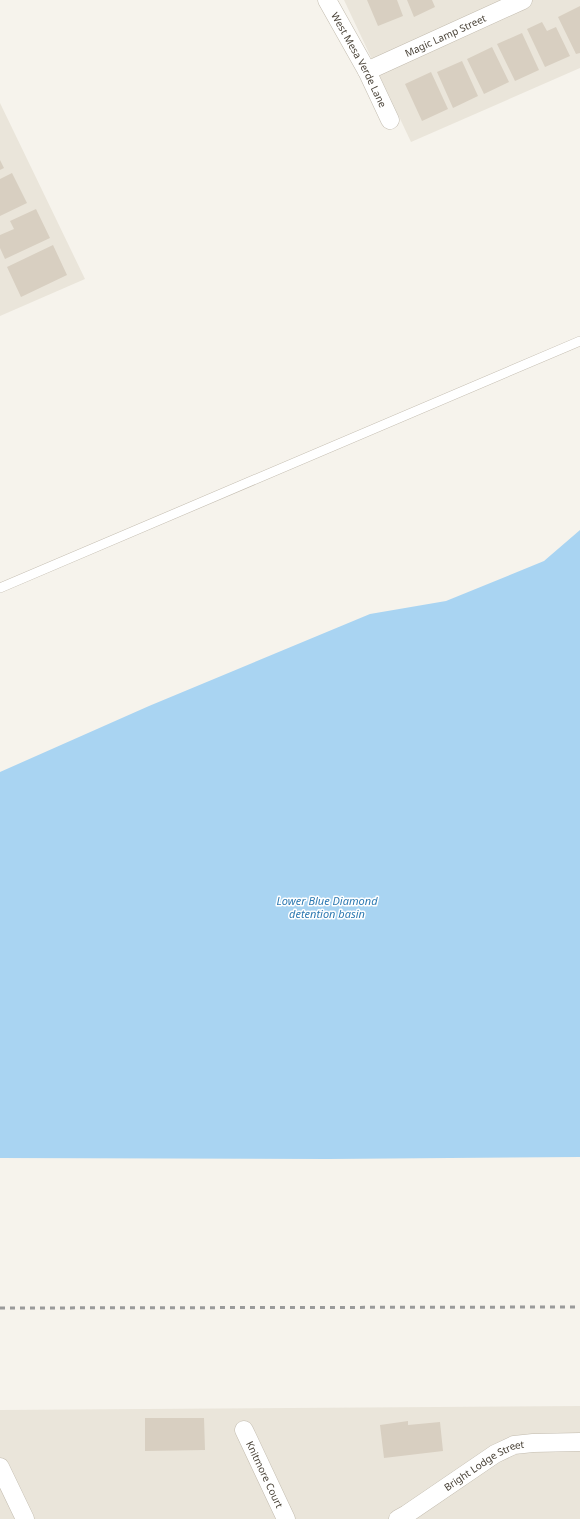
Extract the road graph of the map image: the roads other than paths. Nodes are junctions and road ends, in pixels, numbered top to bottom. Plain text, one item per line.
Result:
1 (327, 0) edge
2 (523, 0) edge
3 (367, 71) junction
4 (390, 120) dead end
5 (580, 341) edge
6 (0, 588) edge
7 (244, 1430) dead end
8 (580, 1442) edge
9 (0, 1467) edge
10 (25, 1519) edge
11 (286, 1519) edge
12 (398, 1519) edge

1 - 3 street, West Mesa Verde Lane
2 - 3 street, Magic Lamp Street
3 - 4 street, West Mesa Verde Lane
5 - 6 lane
7 - 11 street, Knitmore Court
8 - 12 street, Bright Lodge Street
9 - 10 street

